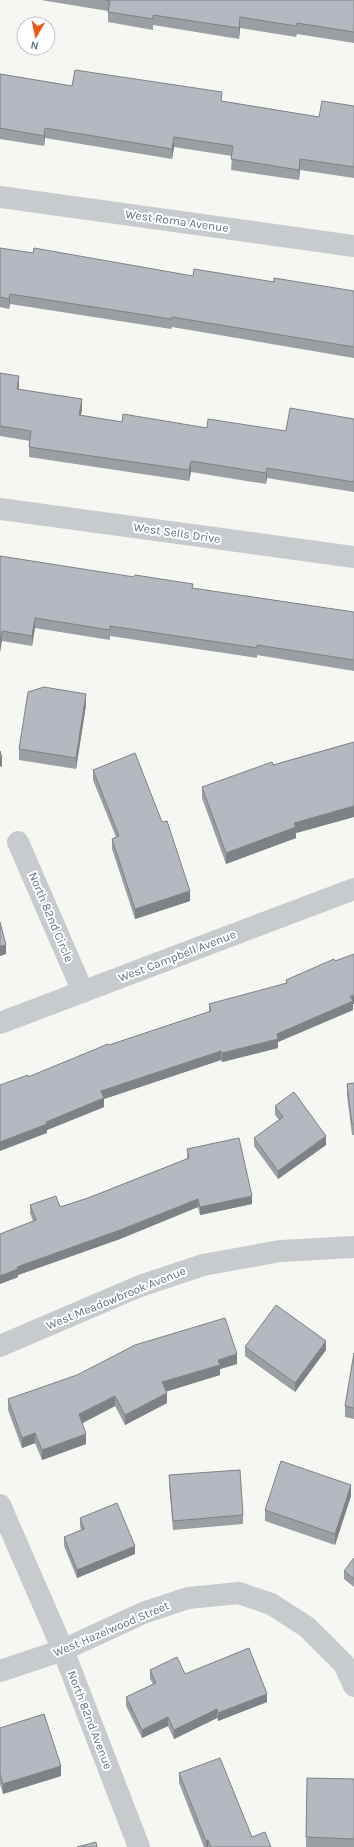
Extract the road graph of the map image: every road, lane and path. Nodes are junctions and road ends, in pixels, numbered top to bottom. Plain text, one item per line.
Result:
1 (0, 197) edge
2 (354, 246) edge
3 (0, 509) edge
4 (354, 557) edge
5 (18, 842) dead end
6 (354, 889) edge
7 (83, 992) junction
8 (0, 1023) edge
9 (354, 1247) edge
10 (0, 1346) edge
11 (0, 1506) edge
12 (63, 1650) junction
13 (0, 1671) edge
14 (354, 1686) edge
15 (139, 1847) edge

1 - 2 street, West Roma Avenue
3 - 4 street, West Sells Drive
5 - 7 street, North 82nd Circle
6 - 7 street, West Campbell Avenue
7 - 8 street, West Campbell Avenue
9 - 10 street, West Meadowbrook Avenue
11 - 12 street, North 82nd Avenue
12 - 13 street, West Hazelwood Street
12 - 14 street, West Hazelwood Street
12 - 15 street, North 82nd Avenue

